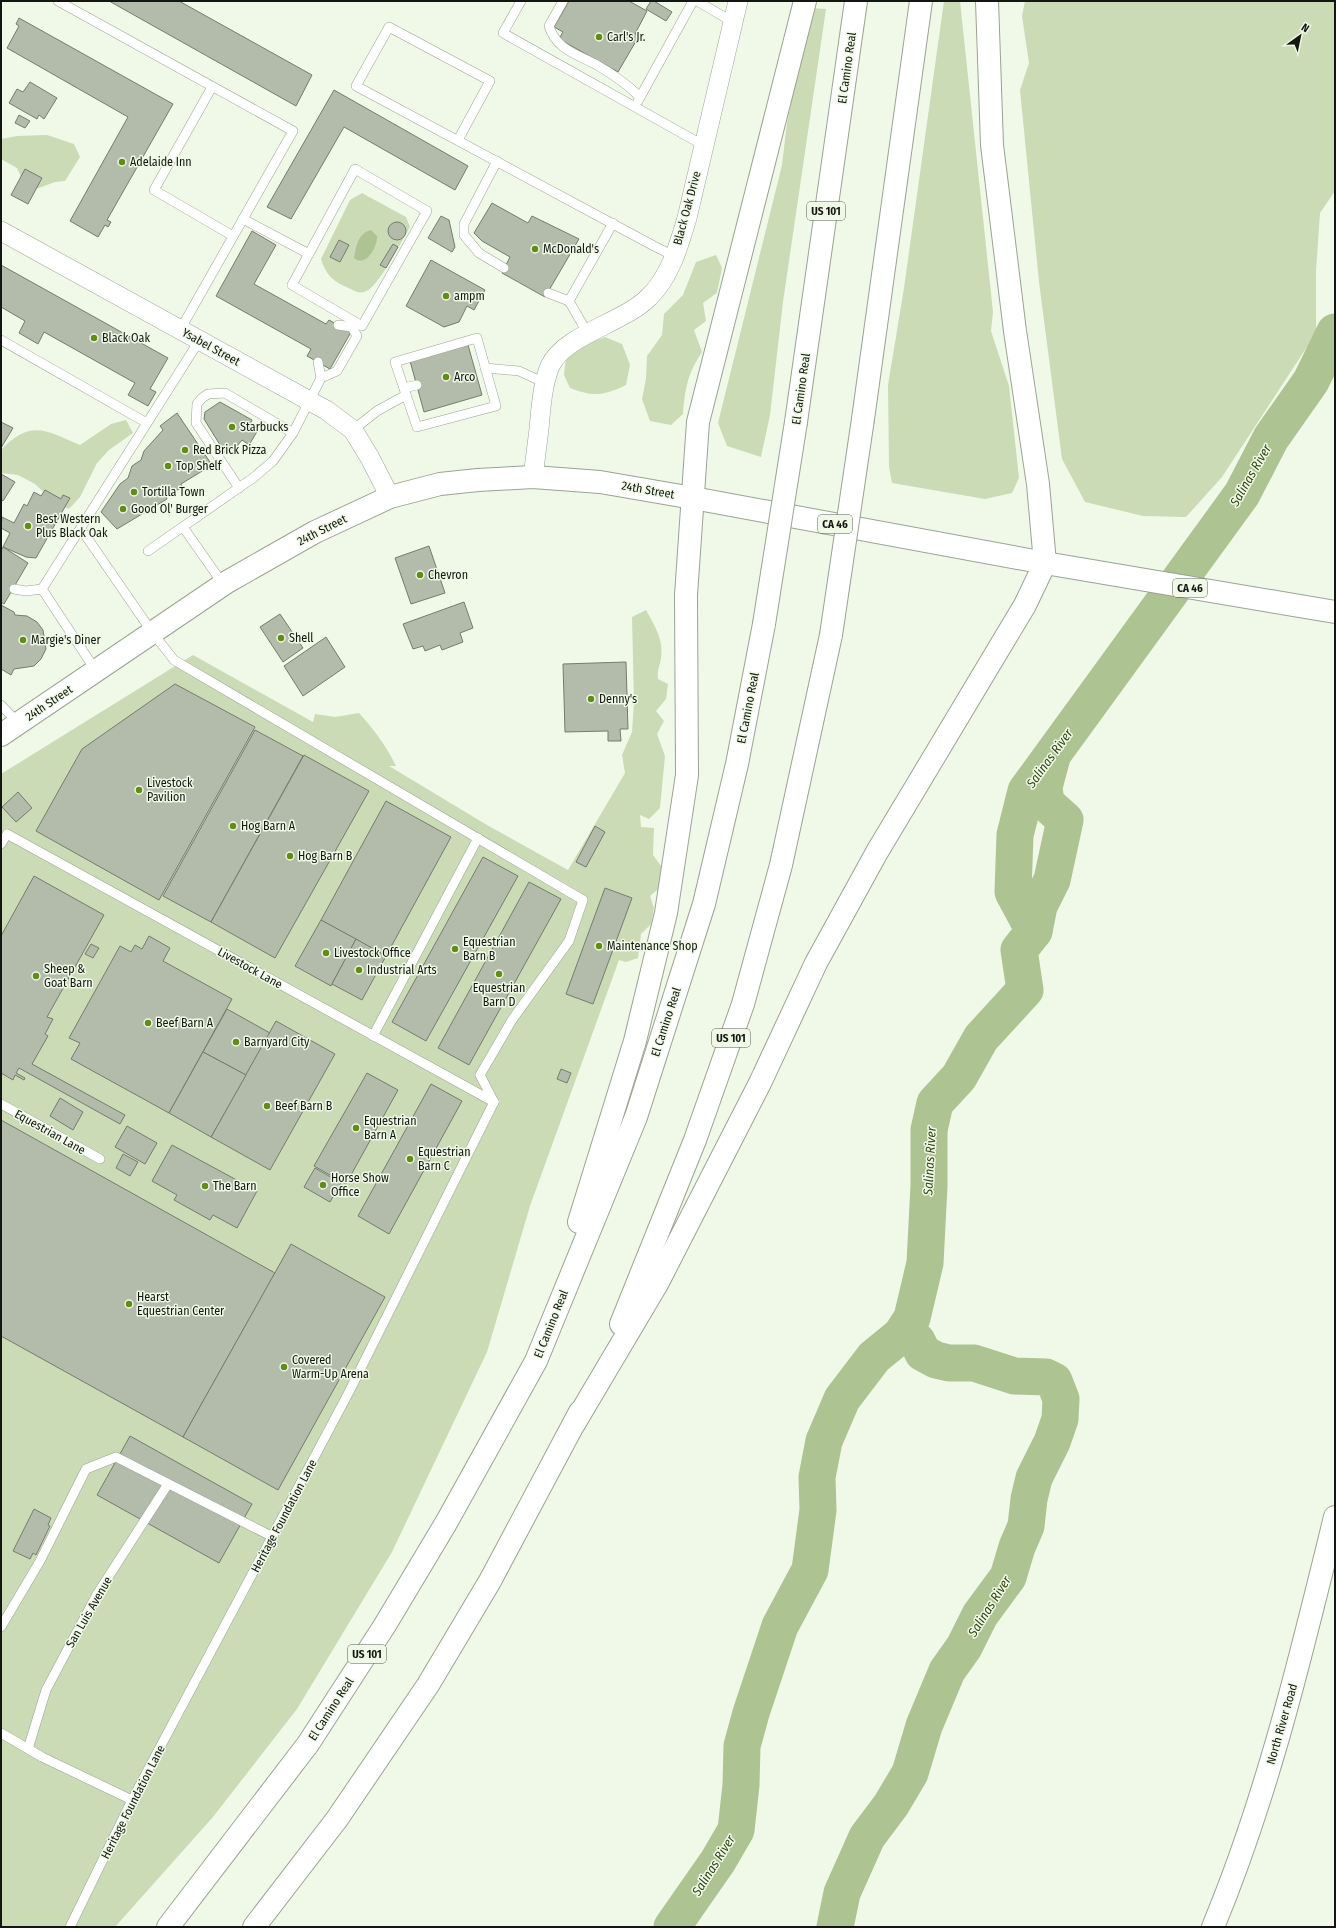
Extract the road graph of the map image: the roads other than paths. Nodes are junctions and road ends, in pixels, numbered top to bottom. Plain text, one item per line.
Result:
1 (58, 1) edge
2 (521, 1) edge
3 (564, 1) edge
4 (693, 1) edge
5 (697, 1) edge
6 (738, 1) edge
7 (805, 1) edge
8 (856, 1) edge
9 (921, 1) edge
10 (987, 1) edge
11 (733, 22) junction
12 (212, 87) junction
13 (640, 97) junction
14 (635, 106) junction
15 (458, 140) junction
16 (703, 145) junction
17 (497, 161) junction
18 (243, 218) junction
19 (613, 224) junction
20 (1, 231) edge
21 (233, 236) junction
22 (308, 254) junction
23 (674, 256) junction
24 (504, 268) dead end
25 (548, 293) dead end
26 (569, 301) junction
27 (353, 324) junction
28 (338, 325) dead end
29 (180, 330) junction
30 (588, 334) junction
31 (1, 340) edge
32 (199, 341) junction
33 (318, 362) dead end
34 (485, 367) junction
35 (475, 369) dead end
36 (321, 378) junction
37 (546, 383) junction
38 (417, 385) dead end
39 (405, 391) junction
40 (309, 401) junction
41 (147, 423) junction
42 (353, 430) junction
43 (293, 433) junction
44 (533, 477) junction
45 (239, 488) junction
46 (390, 497) junction
47 (693, 498) junction
48 (183, 527) junction
49 (81, 529) junction
50 (148, 551) dead end
51 (1045, 563) junction
52 (223, 584) junction
53 (14, 589) dead end
54 (42, 590) junction
55 (1335, 612) edge
56 (152, 632) junction
57 (96, 671) junction
58 (1, 705) edge
59 (19, 724) junction
60 (1, 735) edge
61 (478, 838) junction
62 (1, 844) edge
63 (373, 1036) junction
64 (494, 1102) junction
65 (1, 1104) edge
66 (100, 1159) dead end
67 (536, 1361) junction
68 (574, 1424) junction
69 (168, 1484) junction
70 (1335, 1516) edge
71 (273, 1537) junction
72 (1, 1627) edge
73 (1, 1733) edge
74 (28, 1749) junction
75 (132, 1800) junction
76 (70, 1927) edge
77 (168, 1927) edge
78 (254, 1927) edge
79 (1213, 1927) edge

1 - 12 lane
2 - 14 lane
3 - 13 lane
4 - 13 lane
5 - 11 lane
6 - 11 street, Black Oak Drive
7 - 47 main road
8 - 67 main road, El Camino Real / US 101, bridge
9 - 68 main road, US 101, bridge
10 - 51 main road
11 - 16 street, Black Oak Drive
12 - 18 lane
12 - 21 lane
13 - 14 lane
14 - 16 lane
15 - 15 lane
15 - 17 lane
16 - 23 street, Black Oak Drive
17 - 19 lane
17 - 24 lane
18 - 21 lane
18 - 22 lane
19 - 23 lane
19 - 26 lane
20 - 29 street, Ysabel Street
21 - 29 lane
22 - 27 lane
22 - 27 lane
23 - 30 street, Black Oak Drive
25 - 26 lane
26 - 30 lane
27 - 28 lane
27 - 36 lane
29 - 32 street, Ysabel Street
30 - 37 street, Black Oak Drive
31 - 41 lane
32 - 40 street, Ysabel Street
32 - 41 lane
33 - 36 lane
34 - 35 lane
34 - 37 lane
34 - 39 lane
34 - 39 lane
36 - 40 lane
37 - 44 street, Black Oak Drive
38 - 39 lane
39 - 42 lane
40 - 42 street, Ysabel Street
40 - 43 lane
41 - 49 lane
42 - 46 street, Ysabel Street
43 - 45 lane
43 - 45 lane
44 - 46 main road, 24th Street
44 - 47 main road, 24th Street
45 - 48 lane
46 - 52 main road, 24th Street
47 - 51 main road, CA 46
47 - 67 main road
48 - 50 lane
48 - 52 lane
49 - 54 lane
49 - 56 lane
51 - 55 main road, CA 46
51 - 68 main road
52 - 56 main road, 24th Street
53 - 54 lane
54 - 57 lane
56 - 57 main road, 24th Street
56 - 61 lane
57 - 59 main road, 24th Street
58 - 59 lane
59 - 60 main road, 24th Street
61 - 63 lane
61 - 64 lane
62 - 63 lane, Livestock Lane
63 - 64 lane, Livestock Lane
64 - 71 lane, Heritage Foundation Lane
65 - 66 lane, Equestrian Lane
67 - 77 main road, El Camino Real / US 101
68 - 78 main road, US 101
69 - 71 lane
69 - 72 lane
69 - 74 lane, San Luis Avenue
70 - 79 main road, North River Road
71 - 75 lane, Heritage Foundation Lane
73 - 74 lane
74 - 75 lane
75 - 76 lane, Heritage Foundation Lane

